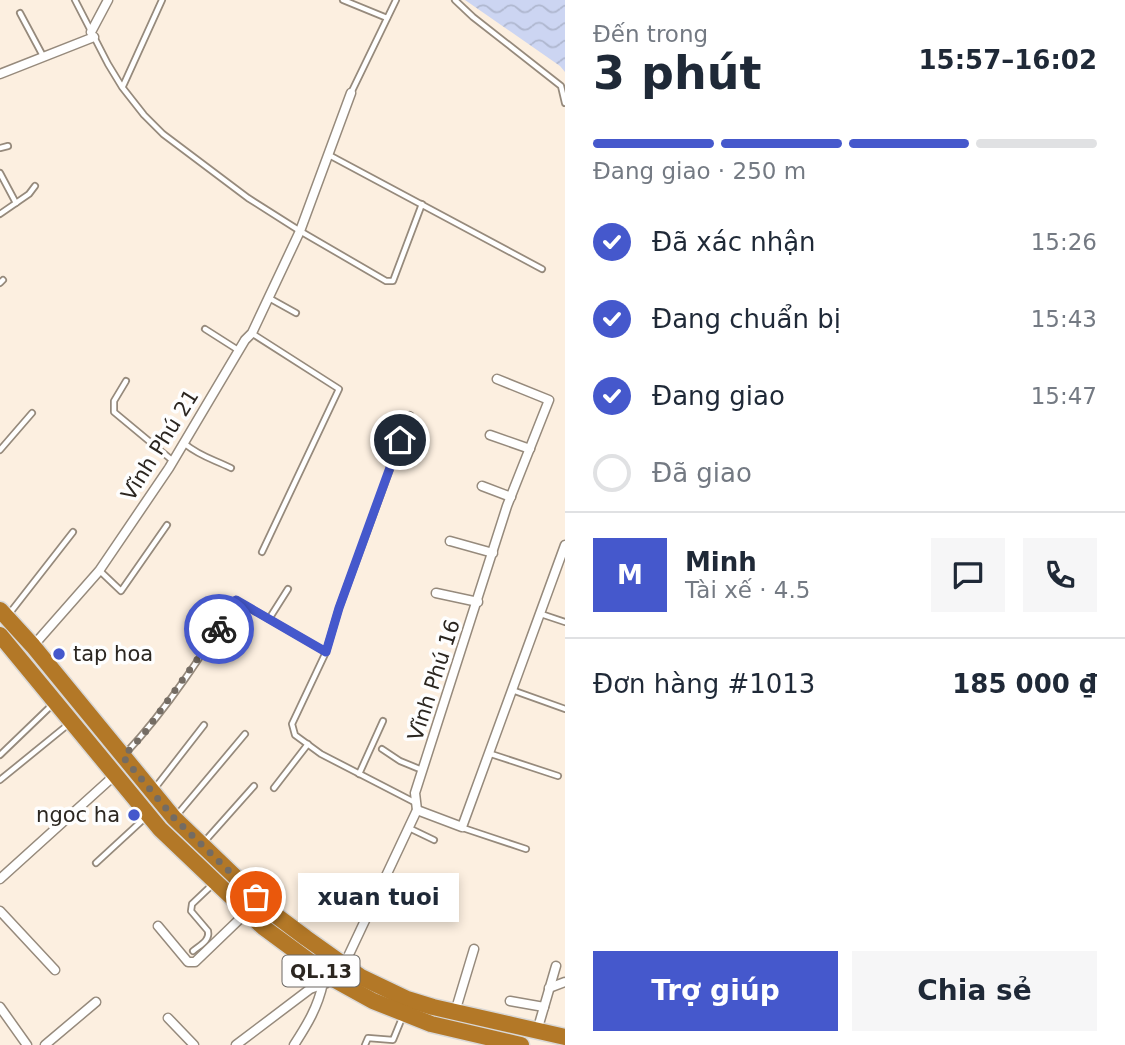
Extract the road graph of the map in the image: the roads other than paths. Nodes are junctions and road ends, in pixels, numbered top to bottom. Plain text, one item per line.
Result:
1 (75, 0) edge
2 (108, 0) edge
3 (162, 0) edge
4 (343, 0) edge
5 (396, 0) edge
6 (455, 0) edge
7 (20, 13) dead end
8 (387, 18) junction
9 (92, 35) junction
10 (44, 57) junction
11 (0, 74) edge
12 (122, 87) junction
13 (351, 93) joint
14 (565, 103) edge
15 (8, 146) dead end
16 (0, 148) edge
17 (329, 155) junction
18 (0, 173) edge
19 (36, 186) dead end
20 (16, 203) junction
21 (422, 204) junction
22 (0, 214) edge
23 (300, 231) junction
24 (542, 269) dead end
25 (268, 298) junction
26 (296, 313) dead end
27 (205, 329) dead end
28 (252, 333) junction
29 (239, 350) junction
30 (497, 379) dead end
31 (126, 381) dead end
32 (32, 413) dead end
33 (410, 415) dead end
34 (489, 435) dead end
35 (184, 444) junction
36 (530, 449) junction
37 (0, 450) edge
38 (173, 461) junction
39 (231, 468) dead end
40 (482, 486) dead end
41 (511, 497) junction
42 (167, 525) dead end
43 (73, 532) dead end
44 (450, 541) dead end
45 (565, 545) edge
46 (262, 552) dead end
47 (493, 553) junction
48 (99, 570) junction
49 (288, 589) dead end
50 (436, 593) dead end
51 (239, 594) dead end
52 (236, 600) junction
53 (478, 602) junction
54 (540, 613) junction
55 (3, 614) edge
56 (270, 619) junction
57 (565, 622) edge
58 (0, 635) edge
59 (33, 646) junction
60 (326, 652) junction
61 (20, 659) junction
62 (511, 690) junction
63 (54, 703) junction
64 (565, 709) edge
65 (383, 721) dead end
66 (71, 722) junction
67 (204, 725) dead end
68 (245, 734) dead end
69 (308, 744) junction
70 (382, 749) dead end
71 (488, 753) junction
72 (0, 755) edge
73 (123, 757) junction
74 (423, 770) junction
75 (359, 774) junction
76 (115, 775) junction
77 (558, 776) dead end
78 (0, 780) edge
79 (254, 786) dead end
80 (274, 788) dead end
81 (152, 791) junction
82 (417, 807) junction
83 (148, 814) junction
84 (174, 818) junction
85 (462, 827) junction
86 (409, 828) junction
87 (434, 840) dead end
88 (202, 845) junction
89 (526, 849) dead end
90 (96, 863) dead end
91 (0, 879) edge
92 (216, 882) junction
93 (0, 911) edge
94 (247, 912) junction
95 (158, 926) dead end
96 (474, 949) dead end
97 (193, 951) dead end
98 (344, 965) junction
99 (556, 966) dead end
100 (55, 970) dead end
101 (329, 982) junction
102 (565, 982) edge
103 (549, 988) junction
104 (510, 1001) dead end
105 (96, 1002) dead end
106 (0, 1007) edge
107 (544, 1007) junction
108 (455, 1012) junction
109 (404, 1013) junction
110 (4, 1018) edge
111 (168, 1018) dead end
112 (537, 1031) junction
113 (565, 1037) edge
114 (393, 1040) junction
115 (486, 1041) edge
116 (27, 1045) edge
117 (45, 1045) edge
118 (194, 1045) edge
119 (236, 1045) edge
120 (294, 1045) edge
121 (365, 1045) edge
122 (398, 1045) edge
123 (521, 1045) edge

1 - 9 lane
2 - 9 street
3 - 12 lane
4 - 8 lane
5 - 8 lane
6 - 14 lane
7 - 10 lane
8 - 13 lane
9 - 10 street
9 - 12 lane
10 - 11 street
12 - 23 lane
13 - 17 street, Vĩnh Phú 21
15 - 16 lane
17 - 21 lane
17 - 23 street, Vĩnh Phú 21
18 - 20 lane
19 - 20 lane
20 - 22 lane
21 - 23 lane
21 - 24 lane
23 - 25 street, Vĩnh Phú 21
25 - 26 lane
25 - 28 street, Vĩnh Phú 21
27 - 29 lane
28 - 29 street, Vĩnh Phú 21
28 - 46 lane
29 - 35 street, Vĩnh Phú 21
30 - 36 street, Vĩnh Phú 16
31 - 38 lane
32 - 37 lane
33 - 60 lane
34 - 36 street
35 - 38 street, Vĩnh Phú 21
35 - 39 lane
36 - 41 street, Vĩnh Phú 16
38 - 48 street, Vĩnh Phú 21
40 - 41 street
41 - 47 street, Vĩnh Phú 16
42 - 48 lane
43 - 55 lane
44 - 47 street
45 - 54 street
47 - 53 street, Vĩnh Phú 16
48 - 59 street, Vĩnh Phú 21
49 - 56 lane
50 - 53 street
51 - 52 lane
52 - 56 lane
52 - 73 lane
53 - 74 street, Vĩnh Phú 16
54 - 57 lane
54 - 62 street
55 - 59 highway, QL.13
56 - 60 lane
58 - 61 highway, QL.13
59 - 61 highway
59 - 73 highway, QL.13
60 - 69 lane
61 - 63 highway, QL.13
62 - 64 lane
62 - 71 street
63 - 66 highway, QL.13
63 - 72 lane
65 - 75 lane
66 - 76 highway, QL.13
66 - 78 lane
67 - 81 lane
68 - 84 lane
69 - 75 lane
69 - 80 lane
70 - 74 lane
71 - 77 lane
71 - 85 street
73 - 81 highway, QL.13
74 - 82 street, Vĩnh Phú 16
75 - 82 lane
76 - 83 highway, QL.13
76 - 91 street
79 - 88 lane
81 - 84 highway, QL.13
82 - 85 street
82 - 86 street, Vĩnh Phú 16
83 - 90 lane
83 - 92 highway, QL.13
84 - 88 highway, QL.13
85 - 89 lane
86 - 87 lane
86 - 98 street, Vĩnh Phú 16
88 - 98 highway, QL.13
92 - 94 highway, QL.13
92 - 97 lane
93 - 100 street
94 - 95 street
94 - 101 highway, QL.13
96 - 108 street
98 - 108 highway, QL.13
99 - 103 street
101 - 109 highway, QL.13
101 - 119 street
101 - 120 street
102 - 103 street
103 - 107 street
104 - 107 street
105 - 117 street
106 - 110 street
107 - 112 street
108 - 112 highway, QL.13
109 - 114 lane
109 - 115 highway, QL.13
110 - 116 street
111 - 118 street
112 - 113 highway, QL.13
114 - 121 lane
114 - 122 lane
115 - 123 highway, QL.13

